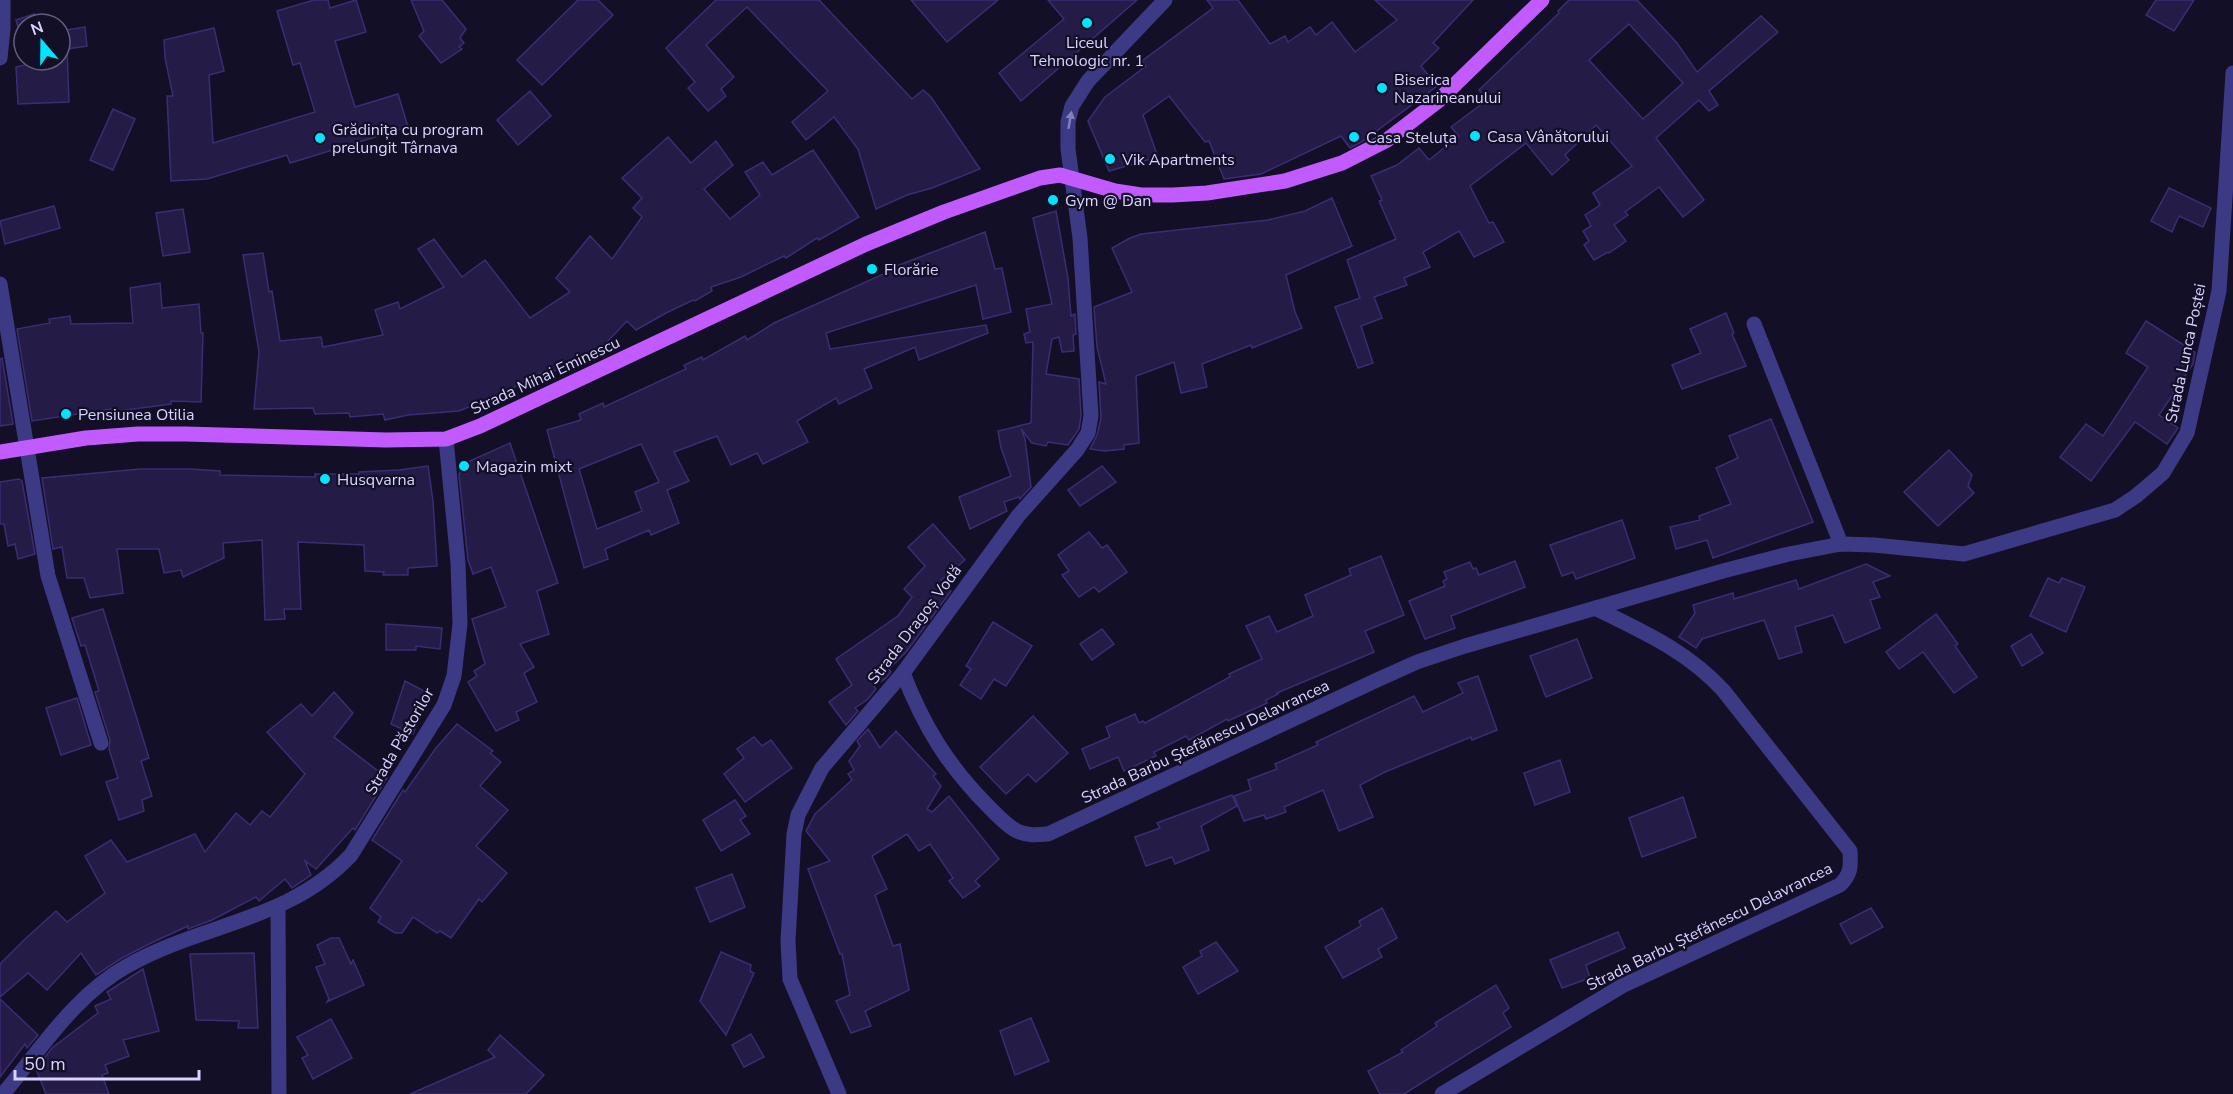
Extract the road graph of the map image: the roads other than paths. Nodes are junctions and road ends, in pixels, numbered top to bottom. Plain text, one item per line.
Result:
1 (3, 0) edge
2 (1165, 0) edge
3 (1542, 0) edge
4 (0, 58) edge
5 (2233, 73) edge
6 (1072, 178) junction
7 (0, 285) edge
8 (1754, 324) dead end
9 (446, 439) junction
10 (26, 447) junction
11 (0, 452) edge
12 (1840, 544) junction
13 (1595, 608) junction
14 (903, 673) junction
15 (101, 743) dead end
16 (278, 907) junction
17 (3, 1094) edge
18 (279, 1094) edge
19 (839, 1094) edge
20 (1442, 1094) edge

1 - 4 street
6 -> 2 street, Strada Dragoș Vodă
3 - 6 main road, Strada Mihai Eminescu
5 - 12 street, Strada Lunca Poștei
6 - 9 main road, Strada Mihai Eminescu
6 - 14 street, Strada Dragoș Vodă
7 - 10 street
8 - 12 street
9 - 10 main road, Strada Mihai Eminescu
9 - 16 street, Strada Păstorilor
10 - 11 main road, Strada Mihai Eminescu
10 - 15 street
12 - 13 street, Strada Barbu Ștefănescu Delavrancea
13 - 14 street, Strada Barbu Ștefănescu Delavrancea
13 - 20 street, Strada Barbu Ștefănescu Delavrancea
14 - 19 street, Strada Dragoș Vodă
16 - 17 street, Strada Păstorilor
16 - 18 street

